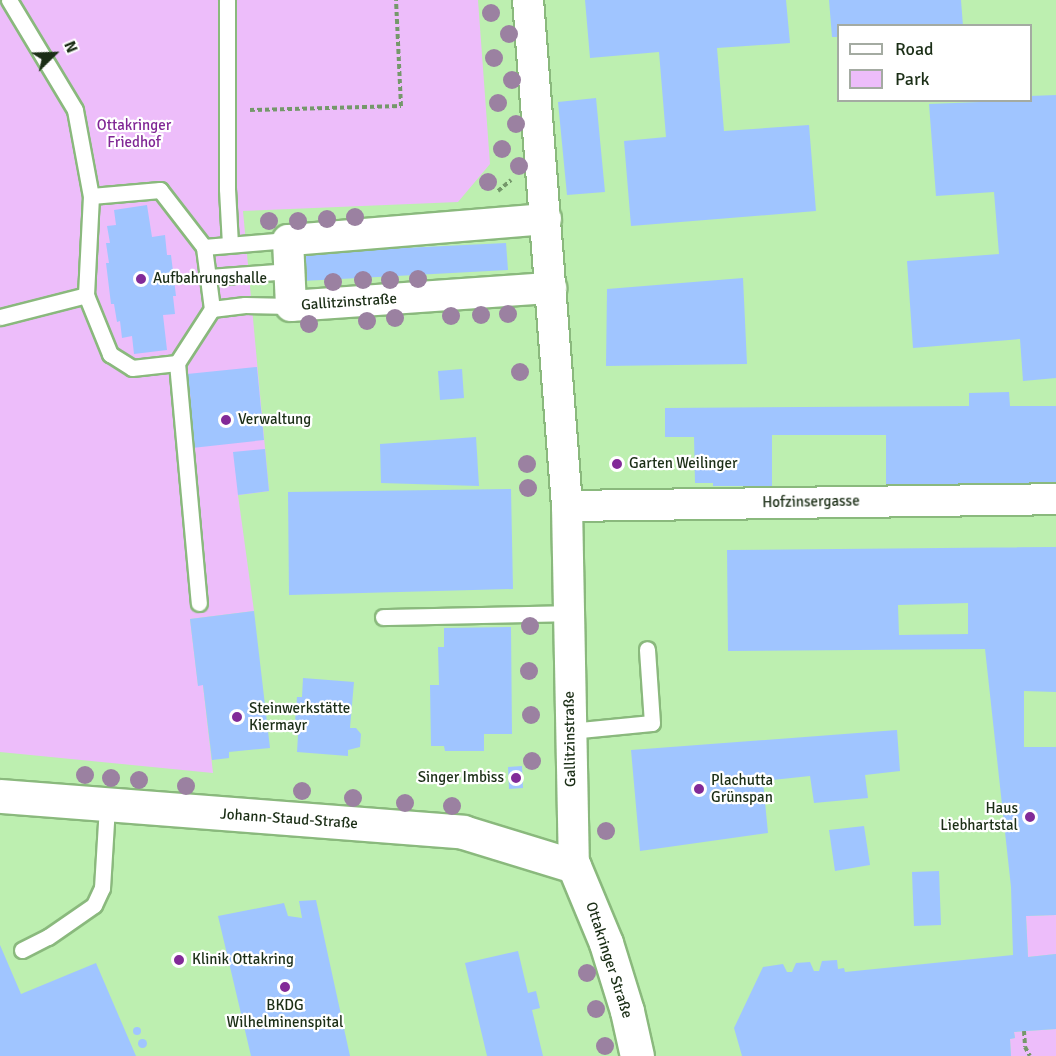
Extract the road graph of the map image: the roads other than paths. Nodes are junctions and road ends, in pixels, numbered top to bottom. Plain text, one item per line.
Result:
1 (9, 0) edge
2 (227, 0) edge
3 (528, 0) edge
4 (91, 196) junction
5 (546, 219) junction
6 (288, 240) junction
7 (238, 243) junction
8 (204, 247) junction
9 (290, 271) junction
10 (209, 277) junction
11 (551, 288) junction
12 (86, 295) junction
13 (291, 306) junction
14 (212, 309) junction
15 (0, 317) edge
16 (177, 363) junction
17 (1056, 499) edge
18 (567, 506) junction
19 (199, 603) dead end
20 (568, 613) junction
21 (383, 617) dead end
22 (647, 649) dead end
23 (570, 731) junction
24 (0, 796) edge
25 (107, 806) junction
26 (574, 866) junction
27 (22, 950) dead end
28 (637, 1056) edge

1 - 4 lane
2 - 7 lane
3 - 5 street, Gallitzinstraße
4 - 8 lane
4 - 12 lane
5 - 6 street
5 - 11 street, Gallitzinstraße
6 - 7 lane
6 - 9 street, Gallitzinstraße
7 - 8 lane
8 - 10 lane
9 - 10 lane
9 - 13 street, Gallitzinstraße
10 - 14 lane
11 - 13 street, Gallitzinstraße
11 - 18 street, Gallitzinstraße
12 - 15 lane
12 - 16 lane
13 - 14 lane
14 - 16 lane
16 - 19 lane
17 - 18 street, Hofzinsergasse
18 - 20 street, Gallitzinstraße
20 - 21 lane
20 - 23 street, Gallitzinstraße
22 - 23 lane
23 - 26 street, Gallitzinstraße
24 - 25 street, Johann-Staud-Straße
25 - 26 street, Johann-Staud-Straße
25 - 27 lane
26 - 28 street, Ottakringer Straße

